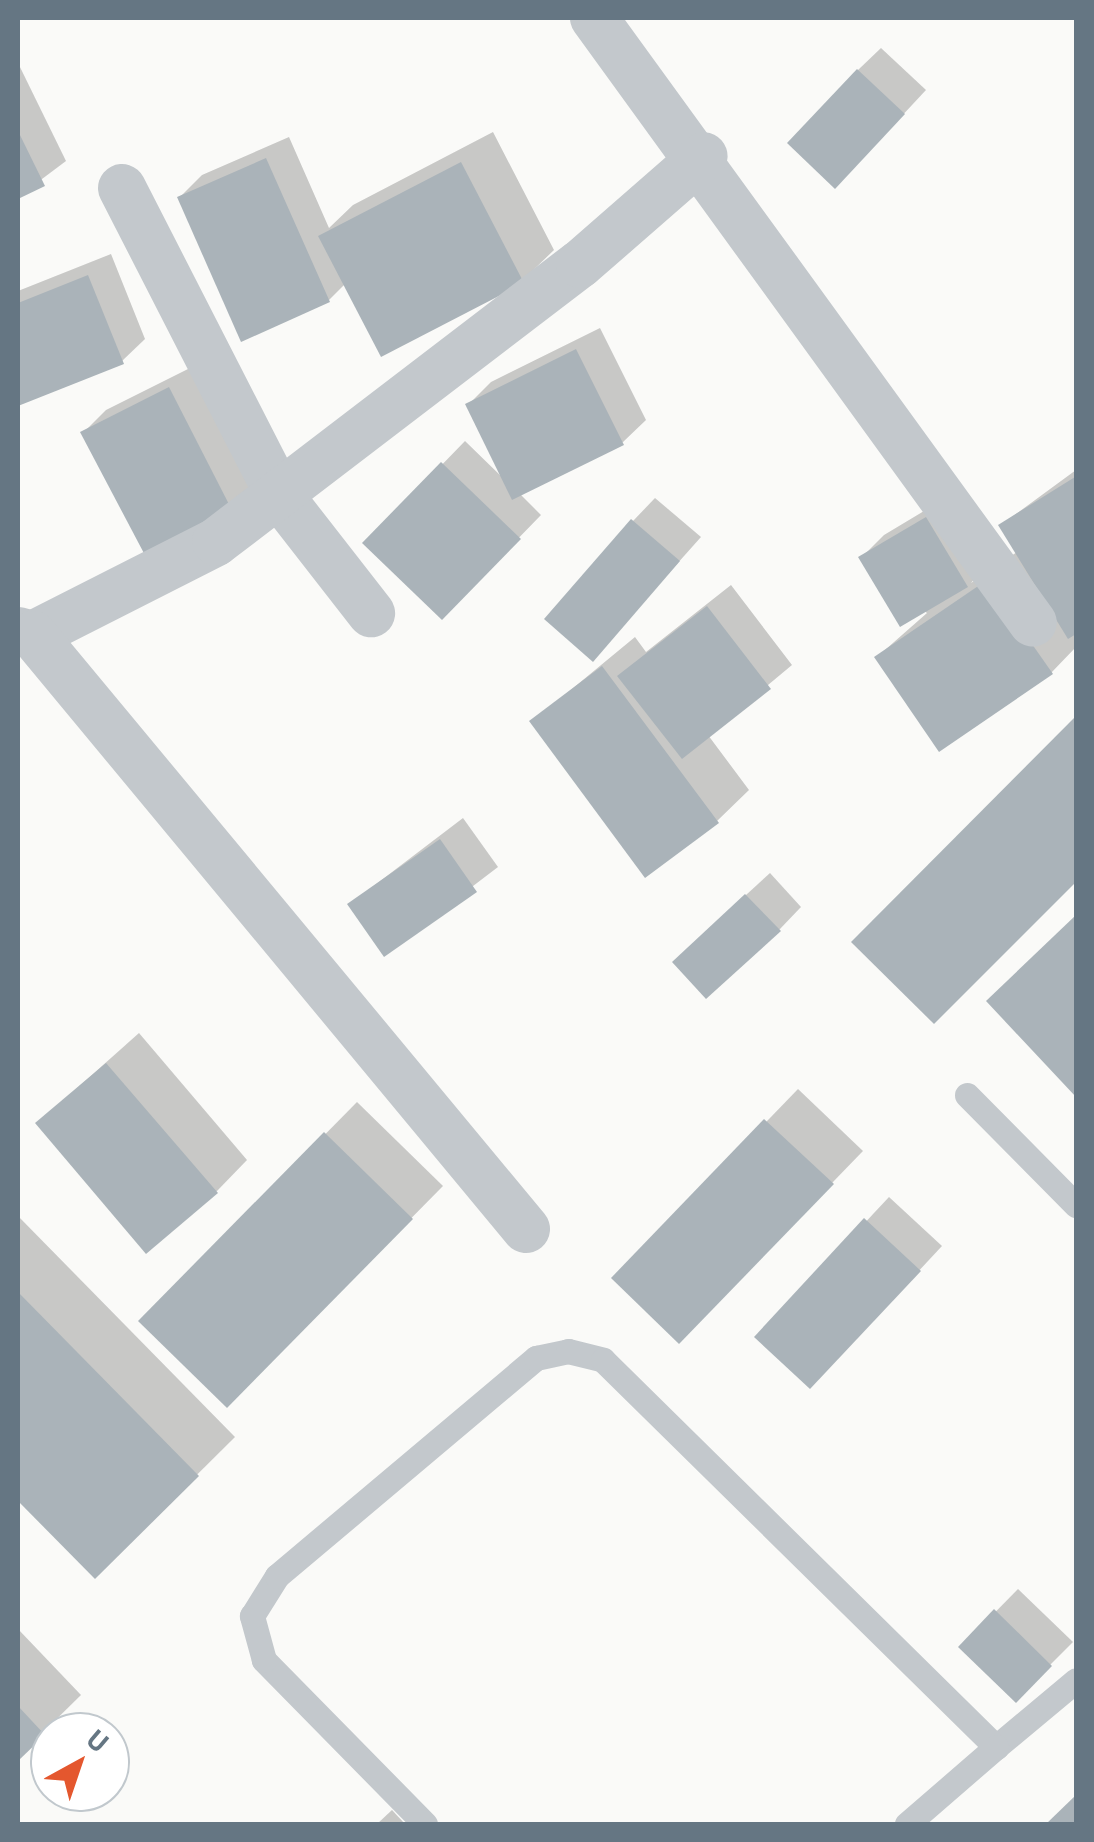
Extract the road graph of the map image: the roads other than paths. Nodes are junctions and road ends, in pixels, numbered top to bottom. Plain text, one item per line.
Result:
1 (594, 18) edge
2 (704, 156) junction
3 (122, 188) dead end
4 (280, 496) junction
5 (370, 613) dead end
6 (1033, 623) dead end
7 (26, 632) edge
8 (967, 1096) dead end
9 (1076, 1205) edge
10 (526, 1229) dead end
11 (1076, 1680) edge
12 (996, 1747) junction
13 (425, 1824) edge
14 (907, 1824) edge

1 - 2 street
2 - 4 street
2 - 6 street
3 - 4 street
4 - 5 street
4 - 7 street
7 - 10 street
8 - 9 lane
11 - 12 lane
12 - 13 lane
12 - 14 lane

